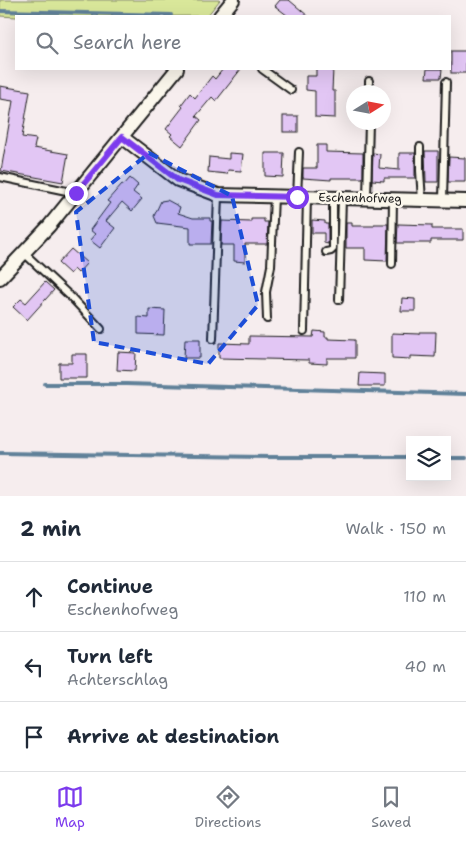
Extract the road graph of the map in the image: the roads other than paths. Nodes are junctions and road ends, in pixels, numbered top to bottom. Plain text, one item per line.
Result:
1 (233, 0) edge
2 (221, 15) edge
3 (176, 70) edge
4 (263, 70) edge
5 (370, 81) dead end
6 (446, 82) dead end
7 (370, 85) edge
8 (291, 90) dead end
9 (369, 130) edge
10 (122, 137) junction
11 (420, 147) dead end
12 (299, 152) dead end
13 (0, 177) edge
14 (76, 193) junction
15 (218, 195) junction
16 (274, 196) junction
17 (302, 197) junction
18 (338, 198) junction
19 (367, 198) junction
20 (393, 199) junction
21 (422, 200) junction
22 (443, 200) junction
23 (466, 201) edge
24 (326, 252) dead end
25 (24, 253) junction
26 (392, 264) dead end
27 (0, 278) edge
28 (339, 300) dead end
29 (267, 319) dead end
30 (101, 329) dead end
31 (304, 331) dead end
32 (213, 339) dead end

1 - 2 street
3 - 10 street
4 - 8 lane
5 - 7 lane
6 - 22 lane
9 - 19 lane
10 - 14 street
10 - 15 street, Eschenhofweg
11 - 21 lane
12 - 17 lane
13 - 14 lane
14 - 25 street
15 - 16 street, Eschenhofweg
15 - 32 lane
16 - 17 street, Eschenhofweg
16 - 29 lane
17 - 18 street, Eschenhofweg
17 - 31 lane
18 - 19 street, Eschenhofweg
18 - 24 lane
18 - 28 lane
19 - 20 street, Eschenhofweg
20 - 21 street, Eschenhofweg
20 - 26 lane
21 - 22 street, Eschenhofweg
22 - 23 street, Eschenhofweg
25 - 27 street
25 - 30 lane

